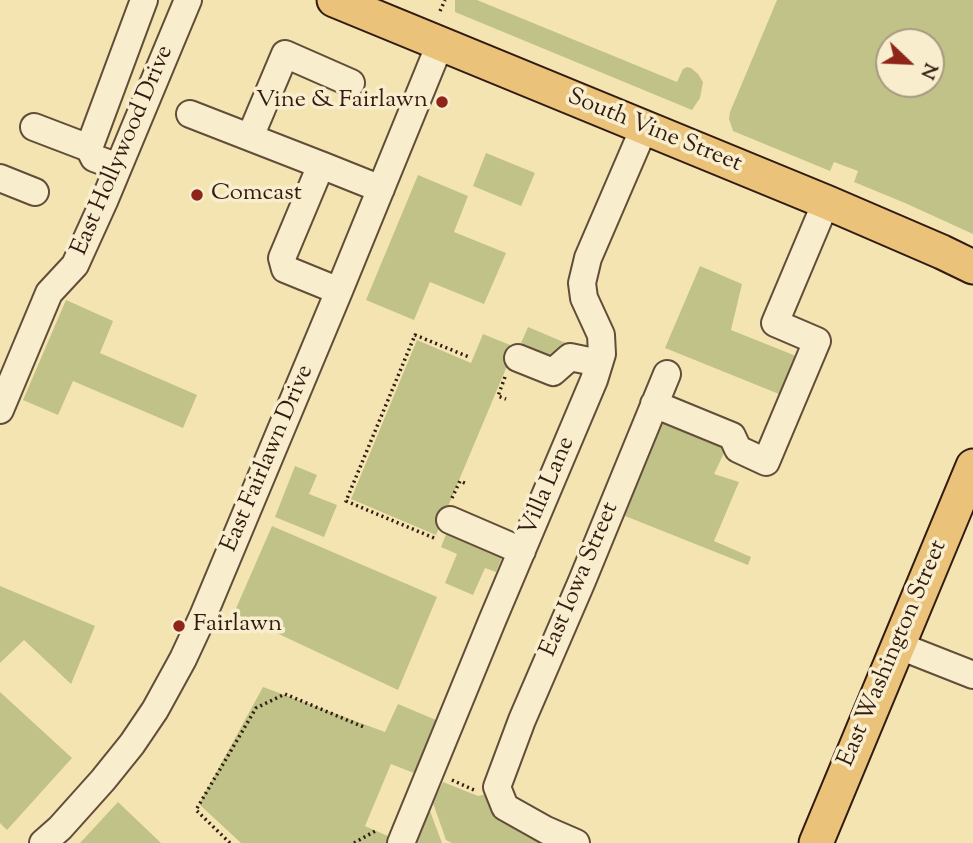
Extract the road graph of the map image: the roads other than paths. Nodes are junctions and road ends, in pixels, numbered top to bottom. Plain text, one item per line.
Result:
1 (144, 0) edge
2 (188, 0) edge
3 (334, 0) edge
4 (440, 44) junction
5 (351, 83) dead end
6 (190, 114) dead end
7 (34, 127) dead end
8 (644, 128) junction
9 (250, 137) junction
10 (89, 148) junction
11 (321, 165) junction
12 (118, 167) junction
13 (0, 178) edge
14 (380, 188) junction
15 (35, 192) dead end
16 (826, 202) junction
17 (973, 267) edge
18 (339, 291) junction
19 (518, 358) dead end
20 (599, 363) junction
21 (667, 374) dead end
22 (654, 404) junction
23 (0, 410) edge
24 (973, 466) edge
25 (450, 520) road end
26 (522, 551) junction
27 (897, 645) junction
28 (973, 675) edge
29 (43, 843) edge
30 (401, 843) edge
31 (576, 843) edge
32 (816, 843) edge

1 - 10 street
2 - 12 street, East Hollywood Drive
3 - 4 main road, South Vine Street
4 - 8 main road, South Vine Street
4 - 14 street, East Fairlawn Drive
5 - 9 street
6 - 9 street
7 - 10 street
8 - 16 main road, South Vine Street
8 - 20 street, Villa Lane
9 - 11 street
10 - 12 street
11 - 14 street
11 - 18 street
12 - 23 street, East Hollywood Drive
13 - 15 street
14 - 18 street, East Fairlawn Drive
16 - 17 main road, South Vine Street
16 - 22 street
18 - 29 street, East Fairlawn Drive
19 - 20 street
20 - 26 street, Villa Lane
21 - 22 street, East Iowa Street
22 - 31 street, East Iowa Street
24 - 27 main road, East Washington Street
25 - 26 street
26 - 30 street, Villa Lane
27 - 28 street
27 - 32 main road, East Washington Street

